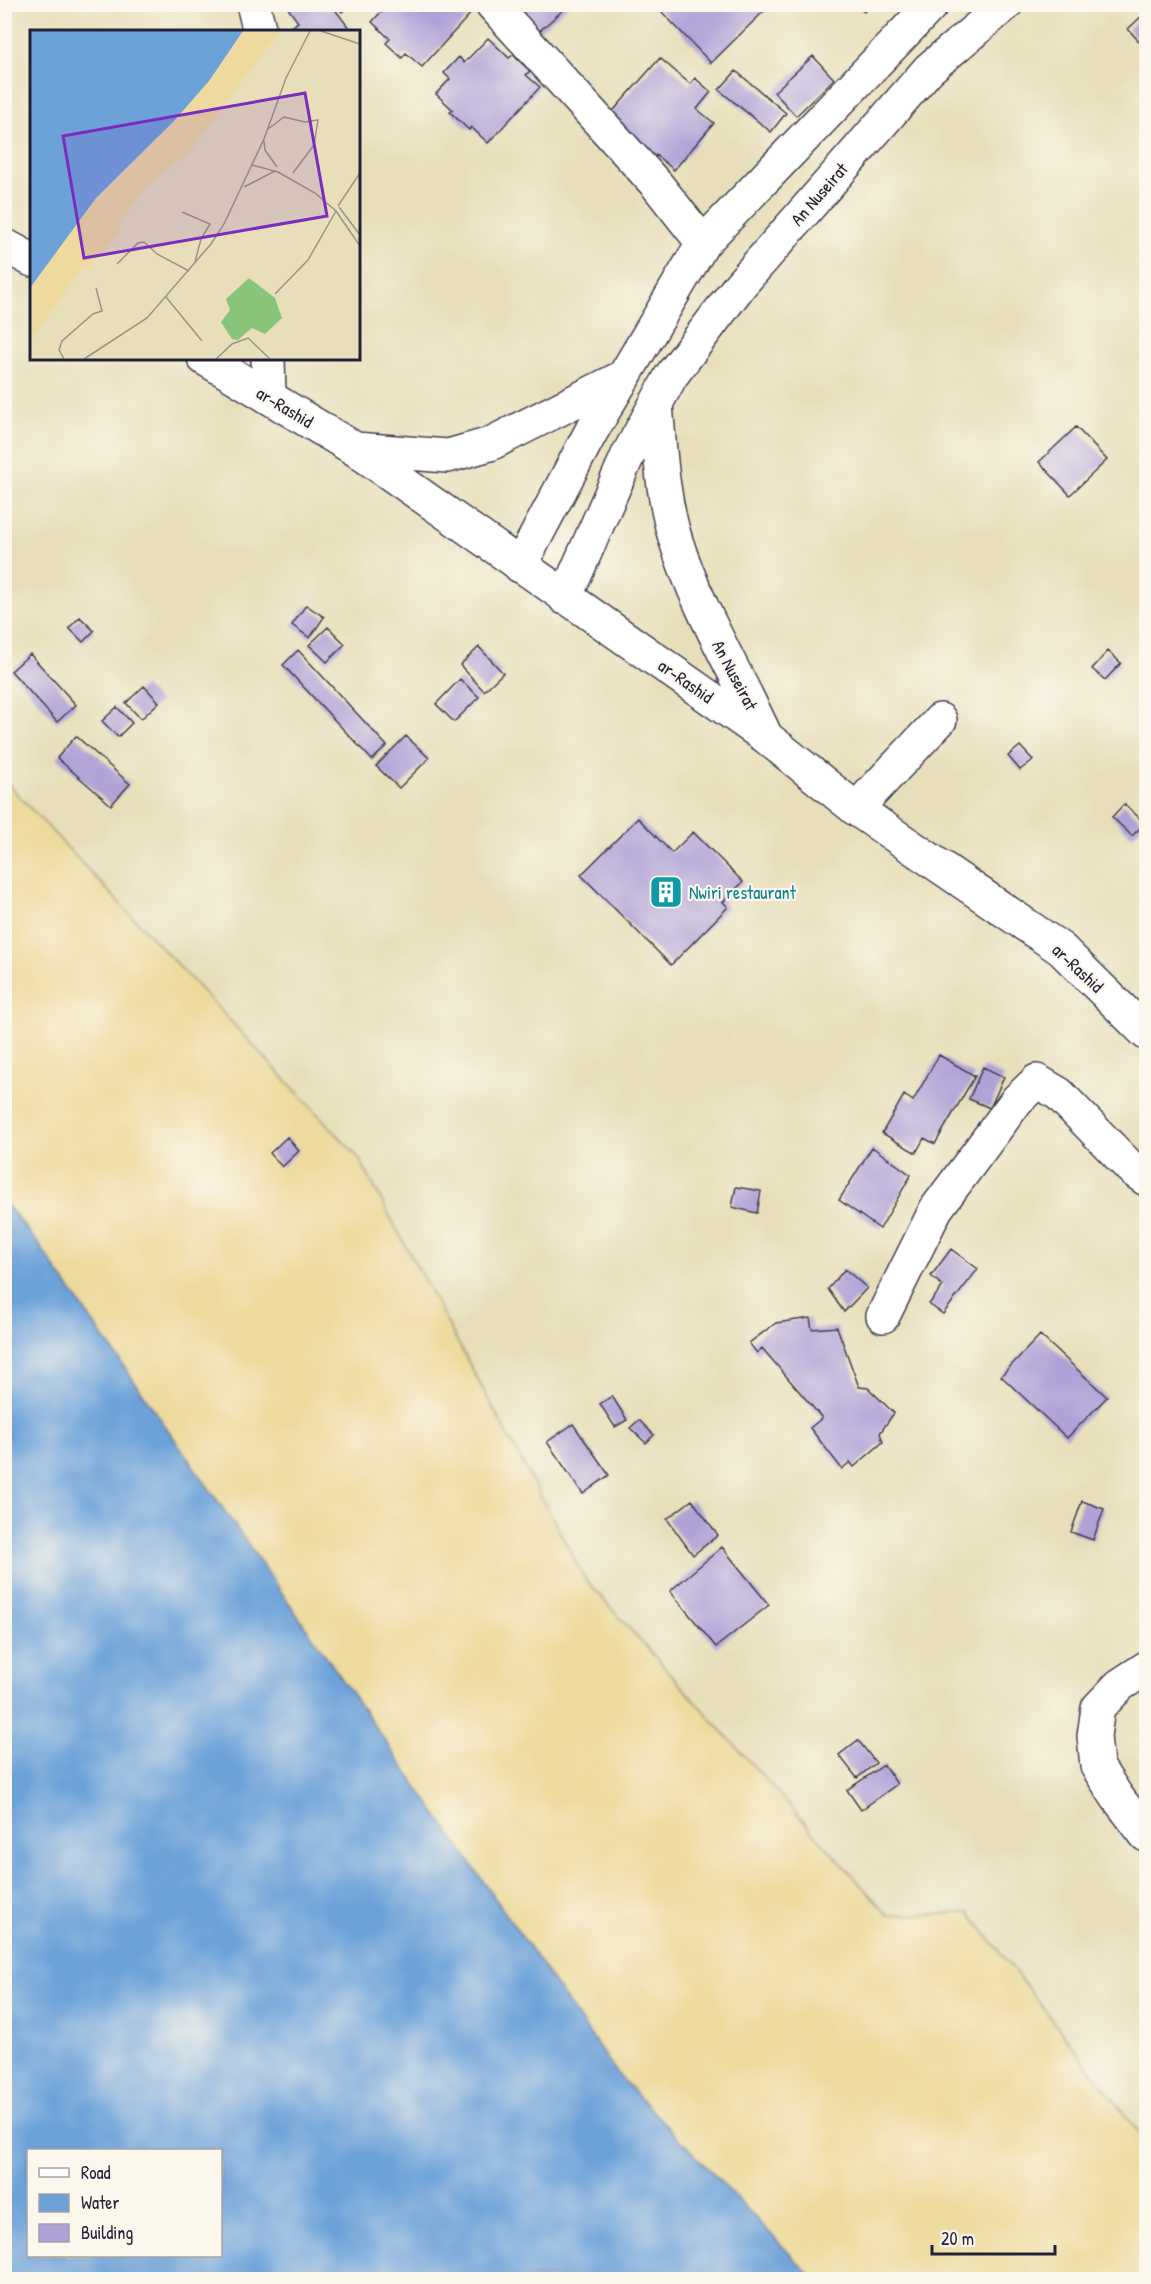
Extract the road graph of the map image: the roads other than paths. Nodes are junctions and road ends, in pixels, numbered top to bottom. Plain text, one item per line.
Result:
1 (253, 4) edge
2 (492, 4) edge
3 (932, 4) edge
4 (1006, 4) edge
5 (260, 30) edge
6 (703, 243) junction
7 (4, 245) edge
8 (30, 259) edge
9 (207, 360) edge
10 (268, 360) edge
11 (623, 377) junction
12 (269, 396) junction
13 (656, 404) junction
14 (355, 449) junction
15 (520, 567) junction
16 (565, 598) junction
17 (940, 720) dead end
18 (766, 737) junction
19 (856, 809) junction
20 (1146, 1033) edge
21 (1146, 1179) edge
22 (883, 1316) dead end
23 (1146, 1668) edge
24 (1146, 1835) edge

1 - 5 main road
2 - 6 main road
3 - 6 main road
4 - 13 main road, An Nuseirat
6 - 11 main road
7 - 8 main road
9 - 12 main road, ar-Rashid
10 - 12 main road
11 - 14 main road
11 - 15 main road
12 - 14 main road, ar-Rashid
13 - 16 main road, An Nuseirat
13 - 18 main road, An Nuseirat
14 - 15 main road, ar-Rashid
15 - 16 main road, ar-Rashid
16 - 18 main road, ar-Rashid
17 - 19 main road
18 - 19 main road, ar-Rashid
19 - 20 main road, ar-Rashid
21 - 22 main road
23 - 24 main road

